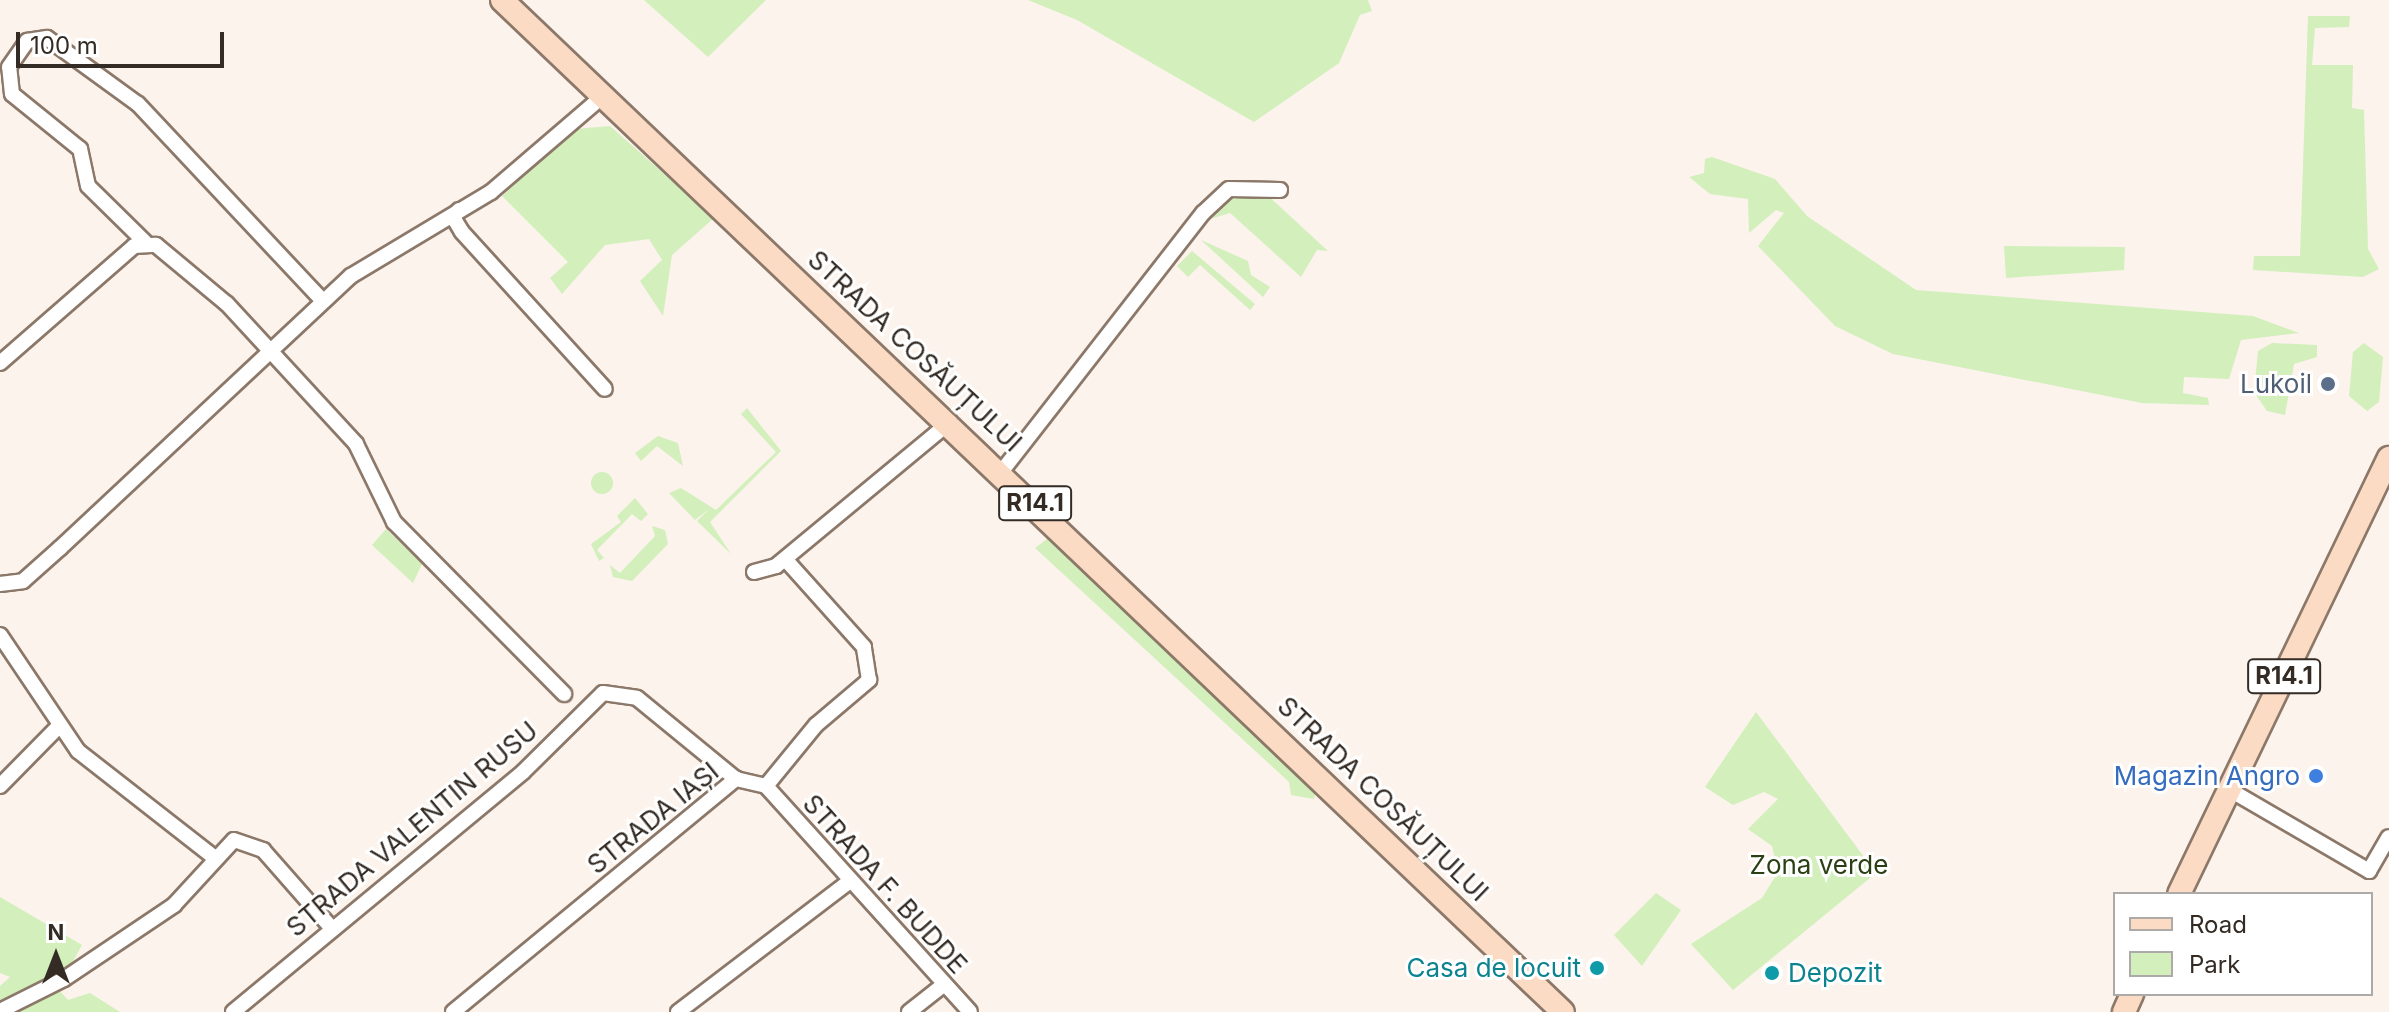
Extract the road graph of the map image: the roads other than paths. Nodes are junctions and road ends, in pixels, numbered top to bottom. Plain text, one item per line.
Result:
1 (502, 0) edge
2 (602, 97) junction
3 (1280, 190) dead end
4 (460, 208) junction
5 (146, 243) junction
6 (323, 301) junction
7 (270, 355) junction
8 (2, 358) edge
9 (605, 389) dead end
10 (950, 422) junction
11 (2389, 458) edge
12 (1002, 471) junction
13 (785, 559) junction
14 (754, 572) dead end
15 (1, 588) edge
16 (0, 635) edge
17 (564, 694) dead end
18 (57, 728) junction
19 (736, 779) junction
20 (0, 786) edge
21 (766, 786) junction
22 (2230, 790) junction
23 (2389, 837) edge
24 (215, 858) junction
25 (850, 881) junction
26 (2180, 892) edge
27 (329, 925) junction
28 (942, 986) junction
29 (0, 1011) edge
30 (233, 1012) edge
31 (453, 1012) edge
32 (678, 1012) edge
33 (909, 1012) edge
34 (970, 1012) edge
35 (1563, 1012) edge

1 - 2 main road, STRADA COSĂUȚULUI / R14.1
2 - 4 street
2 - 10 main road, STRADA COSĂUȚULUI / R14.1
3 - 12 street
4 - 6 street
4 - 9 street
5 - 6 street
5 - 7 street
5 - 8 street
6 - 7 street
7 - 15 street
7 - 17 street
10 - 12 main road, STRADA COSĂUȚULUI / R14.1
10 - 13 street
11 - 22 main road, R14.1
12 - 35 main road, STRADA COSĂUȚULUI / R14.1
13 - 14 street
13 - 21 street
16 - 18 street
18 - 20 street
18 - 24 street
19 - 21 street, STRADA IAȘI
19 - 27 street, STRADA VALENTIN RUSU
19 - 31 street, STRADA IAȘI
21 - 25 street, STRADA F. BUDDE
22 - 23 street
22 - 26 main road, R14.1
24 - 27 street
24 - 29 street
25 - 28 street, STRADA F. BUDDE
25 - 32 street
27 - 30 street, STRADA VALENTIN RUSU
28 - 33 street
28 - 34 street, STRADA F. BUDDE

